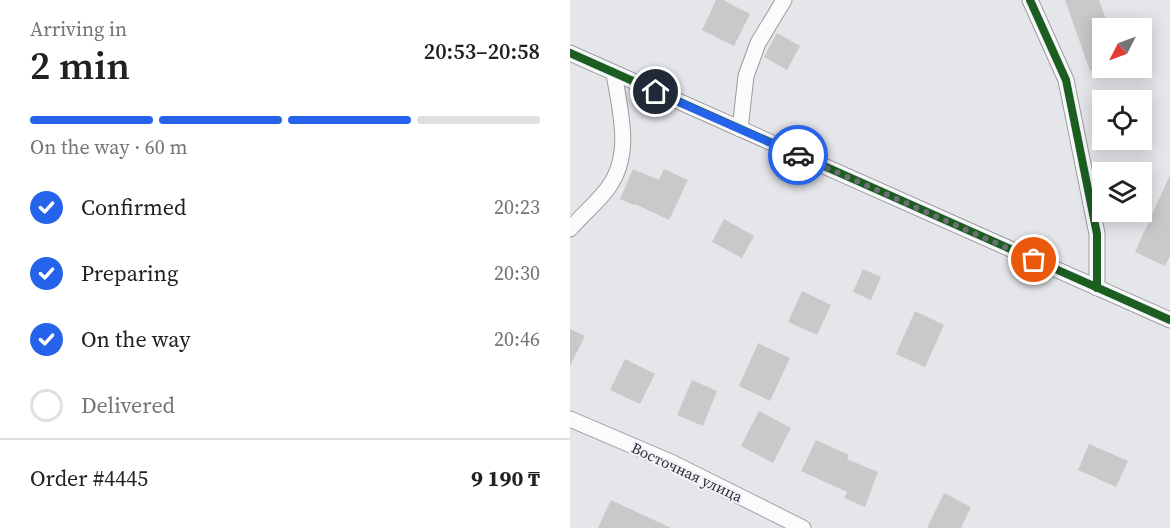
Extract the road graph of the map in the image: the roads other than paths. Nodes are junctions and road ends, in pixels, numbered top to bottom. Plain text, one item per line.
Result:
1 (784, 0) edge
2 (1030, 0) edge
3 (570, 53) edge
4 (614, 73) junction
5 (740, 129) junction
6 (570, 229) edge
7 (1097, 288) junction
8 (1170, 320) edge
9 (570, 419) edge
10 (803, 528) edge

1 - 5 street
2 - 7 street
3 - 4 street
4 - 5 street
4 - 6 street
5 - 7 street
7 - 8 street
9 - 10 street, Восточная улица

